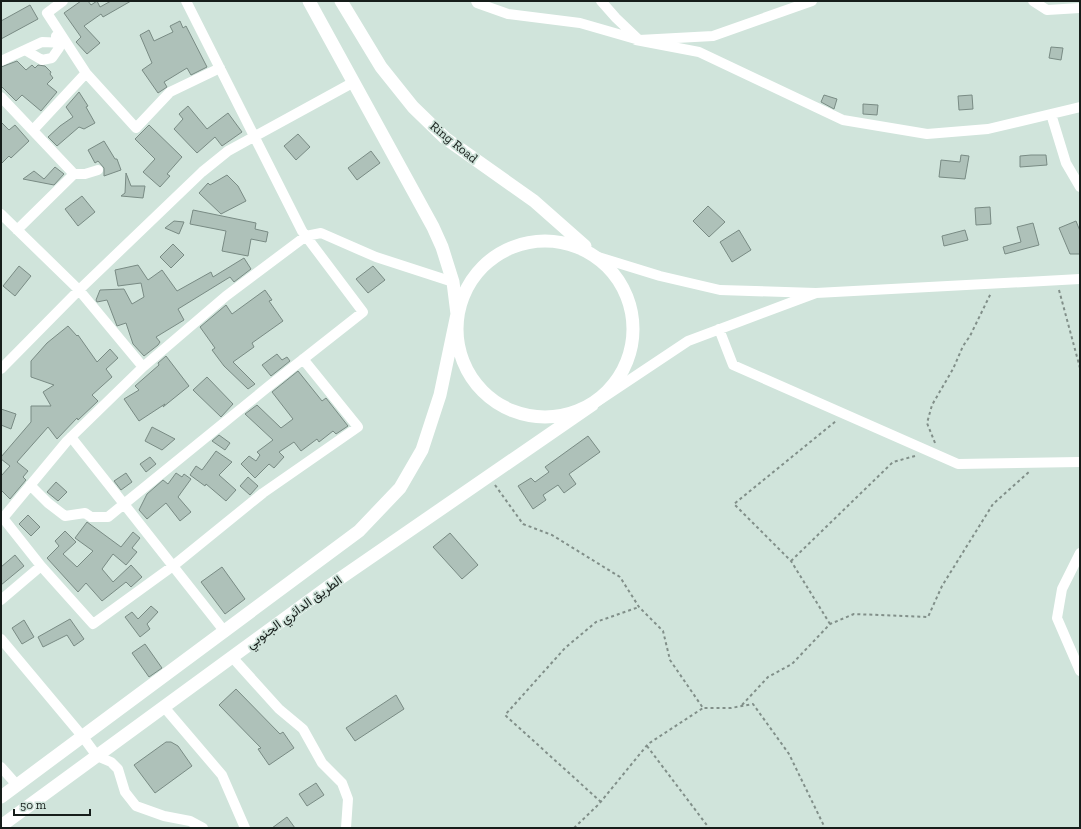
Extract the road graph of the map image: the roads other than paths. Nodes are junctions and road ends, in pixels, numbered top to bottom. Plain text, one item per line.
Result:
1 (63, 1) edge
2 (186, 1) edge
3 (309, 1) edge
4 (341, 1) edge
5 (476, 1) edge
6 (602, 1) edge
7 (812, 1) edge
8 (1033, 1) edge
9 (1080, 8) edge
10 (637, 40) junction
11 (62, 43) junction
12 (25, 50) junction
13 (1, 61) edge
14 (220, 68) junction
15 (86, 73) junction
16 (354, 82) junction
17 (1, 97) edge
18 (1080, 108) edge
19 (1051, 114) junction
20 (33, 130) junction
21 (255, 136) junction
22 (98, 170) dead end
23 (74, 174) junction
24 (1080, 188) edge
25 (1, 214) edge
26 (17, 230) junction
27 (306, 236) junction
28 (595, 256) junction
29 (1080, 279) edge
30 (453, 282) junction
31 (79, 290) junction
32 (816, 293) junction
33 (457, 314) junction
34 (719, 329) junction
35 (303, 359) junction
36 (143, 367) junction
37 (1, 369) edge
38 (592, 405) junction
39 (71, 437) junction
40 (1080, 462) edge
41 (30, 485) junction
42 (124, 504) junction
43 (2, 517) edge
44 (1080, 553) edge
45 (41, 566) junction
46 (173, 566) junction
47 (1, 600) edge
48 (225, 632) junction
49 (1, 639) edge
50 (232, 657) junction
51 (1080, 671) edge
52 (164, 707) junction
53 (83, 737) junction
54 (97, 756) junction
55 (1, 767) edge
56 (17, 785) junction
57 (1, 797) edge
58 (1, 826) edge
59 (203, 828) edge
60 (245, 828) edge
61 (346, 828) edge

1 - 11 street
2 - 14 street
3 - 16 main road
4 - 28 main road, Ring Road
5 - 10 street
6 - 10 street
7 - 10 street
8 - 9 street
10 - 19 street
11 - 12 street
11 - 12 street
11 - 15 street
12 - 13 street
14 - 15 street
14 - 21 street
15 - 20 street
16 - 21 street
16 - 30 main road
17 - 20 street
18 - 19 street
19 - 24 street
20 - 23 street
21 - 27 street
21 - 31 street
22 - 23 street
23 - 26 street
25 - 26 street
26 - 31 street
27 - 30 street
27 - 35 street
27 - 36 street
28 - 32 street
28 - 33 main road
28 - 38 main road, Ring Road
29 - 32 street
30 - 33 main road
31 - 36 street
31 - 37 street
32 - 34 street
33 - 38 main road
33 - 48 main road, الطريق الدائري الجنوبي
34 - 38 street
34 - 40 street
35 - 42 street
35 - 46 street
36 - 39 street
38 - 50 main road, الطريق الدائري الجنوبي
39 - 41 street
39 - 42 street
41 - 42 street
41 - 43 street
42 - 46 street
43 - 45 street
44 - 51 street
45 - 46 street
45 - 47 street
46 - 48 street
48 - 53 main road, الطريق الدائري الجنوبي
49 - 53 street
50 - 52 main road, الطريق الدائري الجنوبي
50 - 61 street
52 - 54 main road, الطريق الدائري الجنوبي
52 - 60 street
53 - 54 street
53 - 56 main road, الطريق الدائري الجنوبي
54 - 58 main road, الطريق الدائري الجنوبي
54 - 59 street
55 - 56 street
56 - 57 main road, الطريق الدائري الجنوبي

